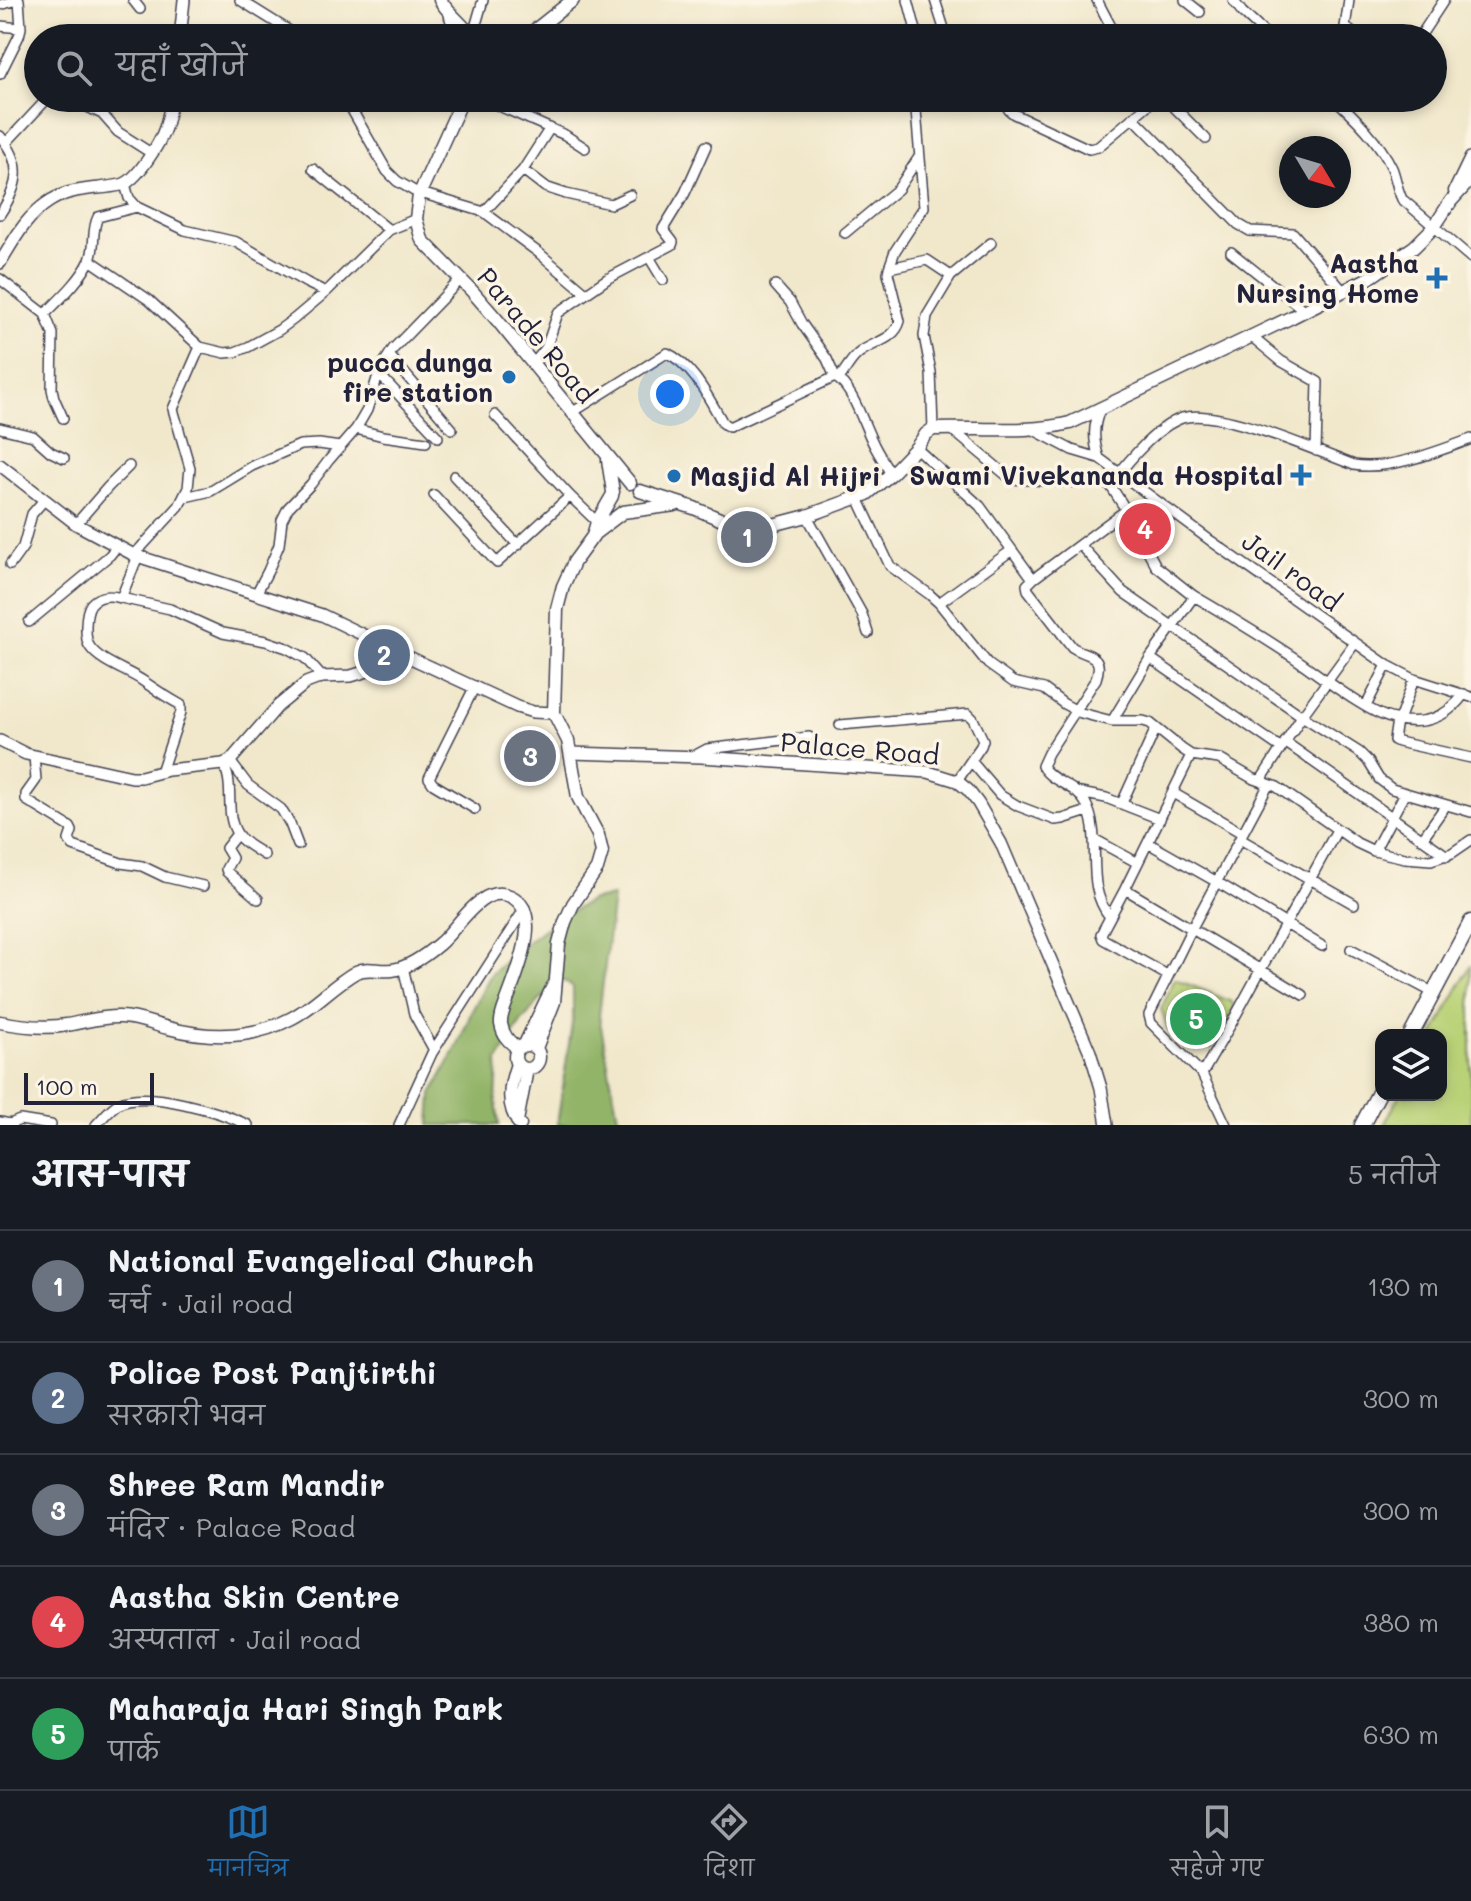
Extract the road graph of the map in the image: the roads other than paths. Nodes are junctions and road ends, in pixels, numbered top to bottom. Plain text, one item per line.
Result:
1 (18, 0) edge
2 (184, 0) edge
3 (240, 0) edge
4 (440, 0) edge
5 (483, 0) edge
6 (573, 0) edge
7 (908, 0) edge
8 (935, 0) edge
9 (1097, 0) edge
10 (1185, 0) edge
11 (1233, 0) edge
12 (1349, 0) edge
13 (1444, 0) edge
14 (0, 5) edge
15 (1200, 12) dead end
16 (450, 14) junction
17 (181, 24) edge
18 (279, 24) edge
19 (454, 24) edge
20 (461, 24) edge
21 (476, 24) edge
22 (543, 24) edge
23 (914, 24) edge
24 (943, 24) edge
25 (1110, 24) edge
26 (1255, 24) edge
27 (1345, 24) edge
28 (1428, 24) edge
29 (0, 26) edge
30 (21, 28) junction
31 (0, 74) edge
32 (33, 112) edge
33 (98, 112) edge
34 (169, 112) edge
35 (353, 112) edge
36 (457, 112) edge
37 (510, 112) edge
38 (916, 112) edge
39 (1012, 112) edge
40 (1141, 112) edge
41 (1179, 112) edge
42 (1349, 112) edge
43 (1134, 118) junction
44 (550, 128) junction
45 (3, 139) edge
46 (1206, 139) dead end
47 (706, 146) dead end
48 (585, 148) dead end
49 (151, 153) junction
50 (919, 157) junction
51 (1471, 158) edge
52 (313, 169) dead end
53 (523, 170) junction
54 (1471, 179) edge
55 (125, 184) junction
56 (423, 190) junction
57 (630, 195) dead end
58 (1451, 201) junction
59 (137, 207) junction
60 (484, 212) junction
61 (0, 214) edge
62 (416, 219) junction
63 (1434, 227) junction
64 (389, 230) junction
65 (845, 233) dead end
66 (991, 243) dead end
67 (429, 245) junction
68 (1231, 252) dead end
69 (649, 257) junction
70 (1471, 258) edge
71 (90, 260) junction
72 (0, 263) edge
73 (889, 268) junction
74 (951, 276) junction
75 (0, 279) edge
76 (461, 279) junction
77 (663, 280) dead end
78 (775, 285) dead end
79 (326, 292) junction
80 (1344, 292) junction
81 (586, 293) junction
82 (1305, 311) junction
83 (45, 314) junction
84 (1252, 337) junction
85 (200, 347) junction
86 (389, 355) junction
87 (533, 364) junction
88 (378, 373) junction
89 (837, 378) junction
90 (1100, 409) junction
91 (573, 412) junction
92 (495, 415) dead end
93 (63, 418) dead end
94 (0, 428) edge
95 (950, 428) junction
96 (356, 429) junction
97 (452, 429) dead end
98 (933, 429) junction
99 (1032, 429) junction
100 (438, 437) dead end
101 (1471, 439) edge
102 (426, 442) dead end
103 (340, 447) junction
104 (916, 448) junction
105 (1316, 451) junction
106 (607, 457) junction
107 (64, 458) dead end
108 (1099, 458) junction
109 (0, 465) edge
110 (129, 466) dead end
111 (1120, 472) junction
112 (891, 474) junction
113 (454, 476) dead end
114 (1112, 484) junction
115 (635, 487) junction
116 (612, 494) junction
117 (434, 495) dead end
118 (570, 496) junction
119 (185, 497) junction
120 (858, 498) junction
121 (44, 500) junction
122 (679, 504) junction
123 (1126, 510) junction
124 (629, 511) junction
125 (807, 516) junction
126 (597, 522) junction
127 (76, 524) junction
128 (593, 536) junction
129 (518, 545) junction
130 (1080, 545) junction
131 (117, 546) junction
132 (1012, 550) junction
133 (136, 555) junction
134 (10, 565) dead end
135 (1033, 579) junction
136 (256, 594) junction
137 (1194, 596) junction
138 (121, 598) junction
139 (939, 603) junction
140 (29, 622) dead end
141 (1173, 626) junction
142 (868, 633) dead end
143 (1355, 643) junction
144 (411, 658) junction
145 (1150, 658) junction
146 (1387, 665) junction
147 (322, 677) junction
148 (1414, 679) junction
149 (1327, 680) junction
150 (475, 686) junction
151 (1468, 696) edge
152 (1366, 706) junction
153 (1074, 710) junction
154 (554, 713) junction
155 (1302, 716) junction
156 (1397, 720) junction
157 (1112, 721) junction
158 (840, 725) dead end
159 (1156, 728) junction
160 (809, 737) dead end
161 (0, 741) edge
162 (1283, 745) junction
163 (571, 753) junction
164 (1191, 755) junction
165 (34, 756) junction
166 (694, 756) junction
167 (1471, 758) edge
168 (971, 761) junction
169 (226, 762) junction
170 (161, 772) junction
171 (957, 781) junction
172 (1265, 782) junction
173 (1075, 792) junction
174 (1173, 793) junction
175 (1405, 793) junction
176 (1122, 803) junction
177 (1446, 805) junction
178 (475, 809) dead end
179 (1088, 811) junction
180 (1471, 812) edge
181 (1392, 817) junction
182 (1160, 819) junction
183 (1337, 830) junction
184 (237, 834) junction
185 (1241, 836) junction
186 (1094, 839) junction
187 (1422, 839) junction
188 (1471, 840) edge
189 (1148, 843) junction
190 (298, 845) dead end
191 (1374, 851) junction
192 (264, 855) dead end
193 (1447, 856) junction
194 (1138, 863) junction
195 (1310, 879) junction
196 (1217, 882) junction
197 (203, 886) dead end
198 (1125, 889) junction
199 (258, 899) dead end
200 (1354, 904) dead end
201 (525, 908) junction
202 (1110, 917) junction
203 (1471, 922) edge
204 (1286, 925) junction
205 (1192, 928) junction
206 (1467, 943) edge
207 (1322, 946) dead end
208 (1351, 949) dead end
209 (403, 967) junction
210 (1260, 970) junction
211 (1167, 975) junction
212 (1434, 993) junction
213 (1303, 995) dead end
214 (0, 1022) edge
215 (1414, 1029) edge
216 (1424, 1029) edge
217 (527, 1047) junction
218 (434, 1050) junction
219 (522, 1067) junction
220 (1202, 1074) junction
221 (1375, 1100) edge
222 (1384, 1101) edge
223 (0, 1122) edge
224 (518, 1123) edge
225 (51, 1125) edge
226 (96, 1125) edge
227 (248, 1125) edge
228 (399, 1125) edge
229 (1107, 1125) edge
230 (1226, 1125) edge
231 (1362, 1125) edge
232 (1371, 1125) edge

1 - 14 street
1 - 30 street
2 - 17 street
3 - 18 street
4 - 16 main road
5 - 21 street
6 - 22 main road
7 - 23 street
8 - 24 street
9 - 25 street
10 - 15 street
11 - 26 street
12 - 27 street
13 - 28 street
16 - 19 main road
16 - 20 main road
29 - 30 street
30 - 31 street
32 - 45 street
33 - 49 street
34 - 49 street
35 - 56 street
36 - 56 main road
37 - 44 street
38 - 50 street
39 - 43 street
40 - 43 street
41 - 46 street
42 - 63 street
43 - 80 street
44 - 48 street
44 - 53 street
45 - 61 street
47 - 69 street
49 - 55 street
50 - 65 street
50 - 73 street
51 - 58 main road
52 - 64 street
53 - 57 street
53 - 60 street
54 - 58 main road
55 - 59 street
55 - 72 street
56 - 60 street
56 - 62 main road
56 - 67 main road
58 - 63 main road
59 - 71 street
59 - 79 street
60 - 81 street
62 - 64 street
62 - 67 main road, Parade Road
63 - 70 street
63 - 80 main road
64 - 79 street
66 - 74 street
67 - 76 main road, Parade Road
68 - 82 street
69 - 77 street
69 - 81 street
71 - 83 street
71 - 85 street
73 - 74 street
73 - 89 street
74 - 98 street
75 - 83 street
76 - 86 street
76 - 87 main road, Parade Road
78 - 89 street
79 - 85 street
80 - 82 main road
81 - 87 street
82 - 84 main road
83 - 93 street
84 - 90 main road
84 - 105 street
85 - 119 street
86 - 88 street
86 - 97 street
87 - 91 main road, Parade Road
88 - 96 street
88 - 100 street
89 - 91 street
89 - 112 street
90 - 99 main road
90 - 108 street
91 - 106 main road, Parade Road
92 - 118 street
94 - 107 street
95 - 98 main road
95 - 99 main road
95 - 114 street
96 - 102 street
96 - 103 street
98 - 104 main road
99 - 108 street, Jail road
101 - 105 street
103 - 119 street
103 - 136 street
104 - 112 main road
104 - 132 street
105 - 111 street
106 - 115 main road, Parade Road
106 - 116 main road
108 - 111 street, Jail road
109 - 121 street
110 - 127 street
111 - 114 street
111 - 143 street, Jail road
112 - 120 main road
113 - 129 street
114 - 123 street
115 - 116 main road
115 - 122 main road
115 - 124 main road
116 - 124 main road
116 - 126 main road
117 - 129 street
118 - 126 street
118 - 129 street
119 - 133 street
120 - 125 main road
120 - 139 street
121 - 127 street
121 - 134 street
122 - 124 main road
122 - 125 main road
123 - 130 street
123 - 137 street
124 - 128 main road
125 - 142 street
126 - 128 main road
127 - 131 street
128 - 154 main road
130 - 135 street
130 - 141 street
131 - 133 street
131 - 140 street
132 - 135 street
132 - 139 street
133 - 136 street
133 - 138 street
135 - 153 street
136 - 144 street
137 - 141 street
137 - 149 street
138 - 147 street
138 - 170 street
139 - 153 street
141 - 145 street
141 - 155 street
143 - 146 street, Jail road
143 - 149 street
144 - 147 street
144 - 150 street
145 - 157 street
145 - 162 street
146 - 148 street, Jail road
146 - 152 street
147 - 169 street
148 - 151 street, Jail road
148 - 156 street
149 - 152 street
149 - 155 street
150 - 154 street
150 - 178 street
151 - 156 street
152 - 156 street
153 - 157 street
153 - 173 street
154 - 163 main road
155 - 162 street
155 - 175 street
156 - 167 street
157 - 159 street
158 - 168 street
159 - 164 street
159 - 176 street
160 - 166 street
161 - 165 street
162 - 172 street
162 - 181 street
163 - 166 street, Palace Road
163 - 217 main road
164 - 172 street
164 - 174 street
165 - 170 street
165 - 197 street
166 - 171 street, Palace Road
168 - 171 street
168 - 179 street
169 - 170 street
169 - 184 street
169 - 190 street
171 - 229 street, Palace Road
172 - 183 street
172 - 185 street
173 - 176 street
173 - 179 street
174 - 182 street
174 - 185 street
175 - 177 street
175 - 181 street
176 - 182 street
177 - 180 street
177 - 187 street
179 - 186 street
181 - 187 street
181 - 191 street
182 - 189 street
183 - 191 street
183 - 195 street
184 - 192 street
184 - 199 street
185 - 195 street
185 - 196 street
186 - 194 street
186 - 202 street
187 - 193 street
188 - 193 street
189 - 194 street
189 - 196 street
191 - 193 street
194 - 198 street
195 - 200 street
195 - 204 street
196 - 204 street
196 - 205 street
198 - 202 street
198 - 205 street
201 - 209 main road
201 - 217 main road
201 - 218 street
202 - 211 street
203 - 206 main road
204 - 207 street
204 - 210 street
205 - 210 street
205 - 211 street
206 - 212 main road
206 - 216 main road
208 - 212 street
209 - 214 main road
209 - 218 street
210 - 213 street
210 - 220 street
211 - 220 street
212 - 215 main road
217 - 219 main road
217 - 219 main road
218 - 228 street
219 - 224 main road
220 - 230 street
221 - 231 main road
222 - 232 main road
223 - 225 street
226 - 227 street

